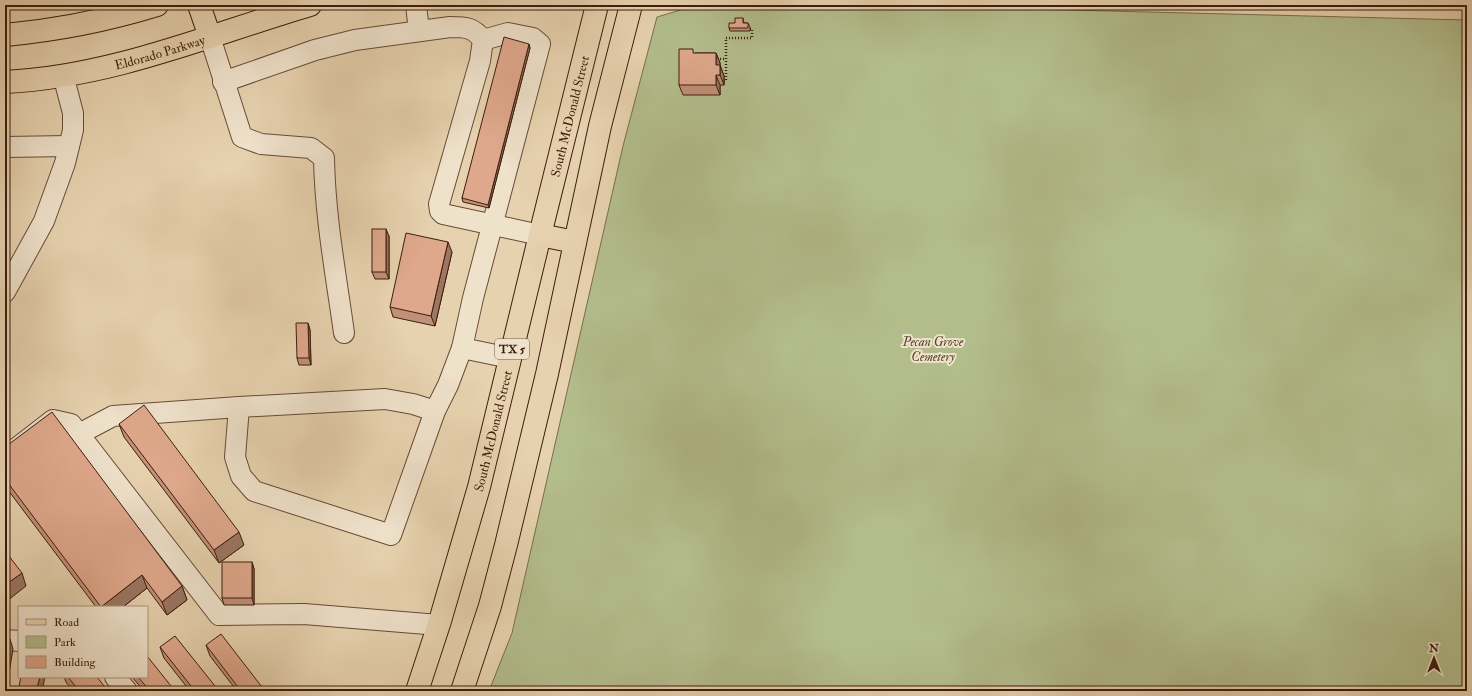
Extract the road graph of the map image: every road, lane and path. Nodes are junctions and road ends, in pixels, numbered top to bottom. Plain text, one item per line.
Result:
1 (157, 5) edge
2 (199, 5) edge
3 (310, 5) edge
4 (416, 5) edge
5 (597, 5) edge
6 (631, 5) edge
7 (750, 29) edge
8 (419, 31) junction
9 (5, 36) edge
10 (210, 37) junction
11 (483, 40) junction
12 (713, 59) edge
13 (726, 59) junction
14 (63, 75) junction
15 (724, 80) dead end
16 (5, 82) edge
17 (223, 82) junction
18 (567, 124) junction
19 (600, 126) junction
20 (69, 146) junction
21 (5, 147) edge
22 (493, 224) junction
23 (540, 235) junction
24 (575, 242) junction
25 (5, 292) edge
26 (344, 333) dead end
27 (462, 348) junction
28 (510, 358) junction
29 (240, 407) junction
30 (435, 411) junction
31 (79, 434) junction
32 (5, 457) edge
33 (439, 625) junction
34 (5, 640) edge
35 (18, 641) edge
36 (116, 678) edge
37 (127, 691) edge
38 (417, 691) edge
39 (462, 691) edge

1 - 9 main road
2 - 10 main road
3 - 10 main road, Eldorado Parkway
4 - 8 lane
5 - 18 main road, South McDonald Street / TX 5
6 - 19 main road
7 - 13 path
8 - 11 lane
8 - 17 lane
10 - 14 main road, Eldorado Parkway
10 - 17 lane
11 - 22 lane
11 - 22 lane
12 - 13 path
13 - 15 path
14 - 16 main road, Eldorado Parkway
14 - 20 lane
17 - 26 lane
18 - 19 main road
18 - 23 main road, South McDonald Street / TX 5
19 - 24 main road
20 - 21 lane
20 - 25 lane
22 - 23 lane
22 - 27 lane
23 - 24 main road
23 - 28 main road, South McDonald Street / TX 5
24 - 39 main road
27 - 28 lane
27 - 30 lane
28 - 33 main road, South McDonald Street / TX 5
29 - 30 lane
29 - 30 lane
29 - 31 lane
31 - 32 lane
31 - 33 lane
33 - 38 main road, South McDonald Street / TX 5
34 - 35 lane
36 - 37 lane

